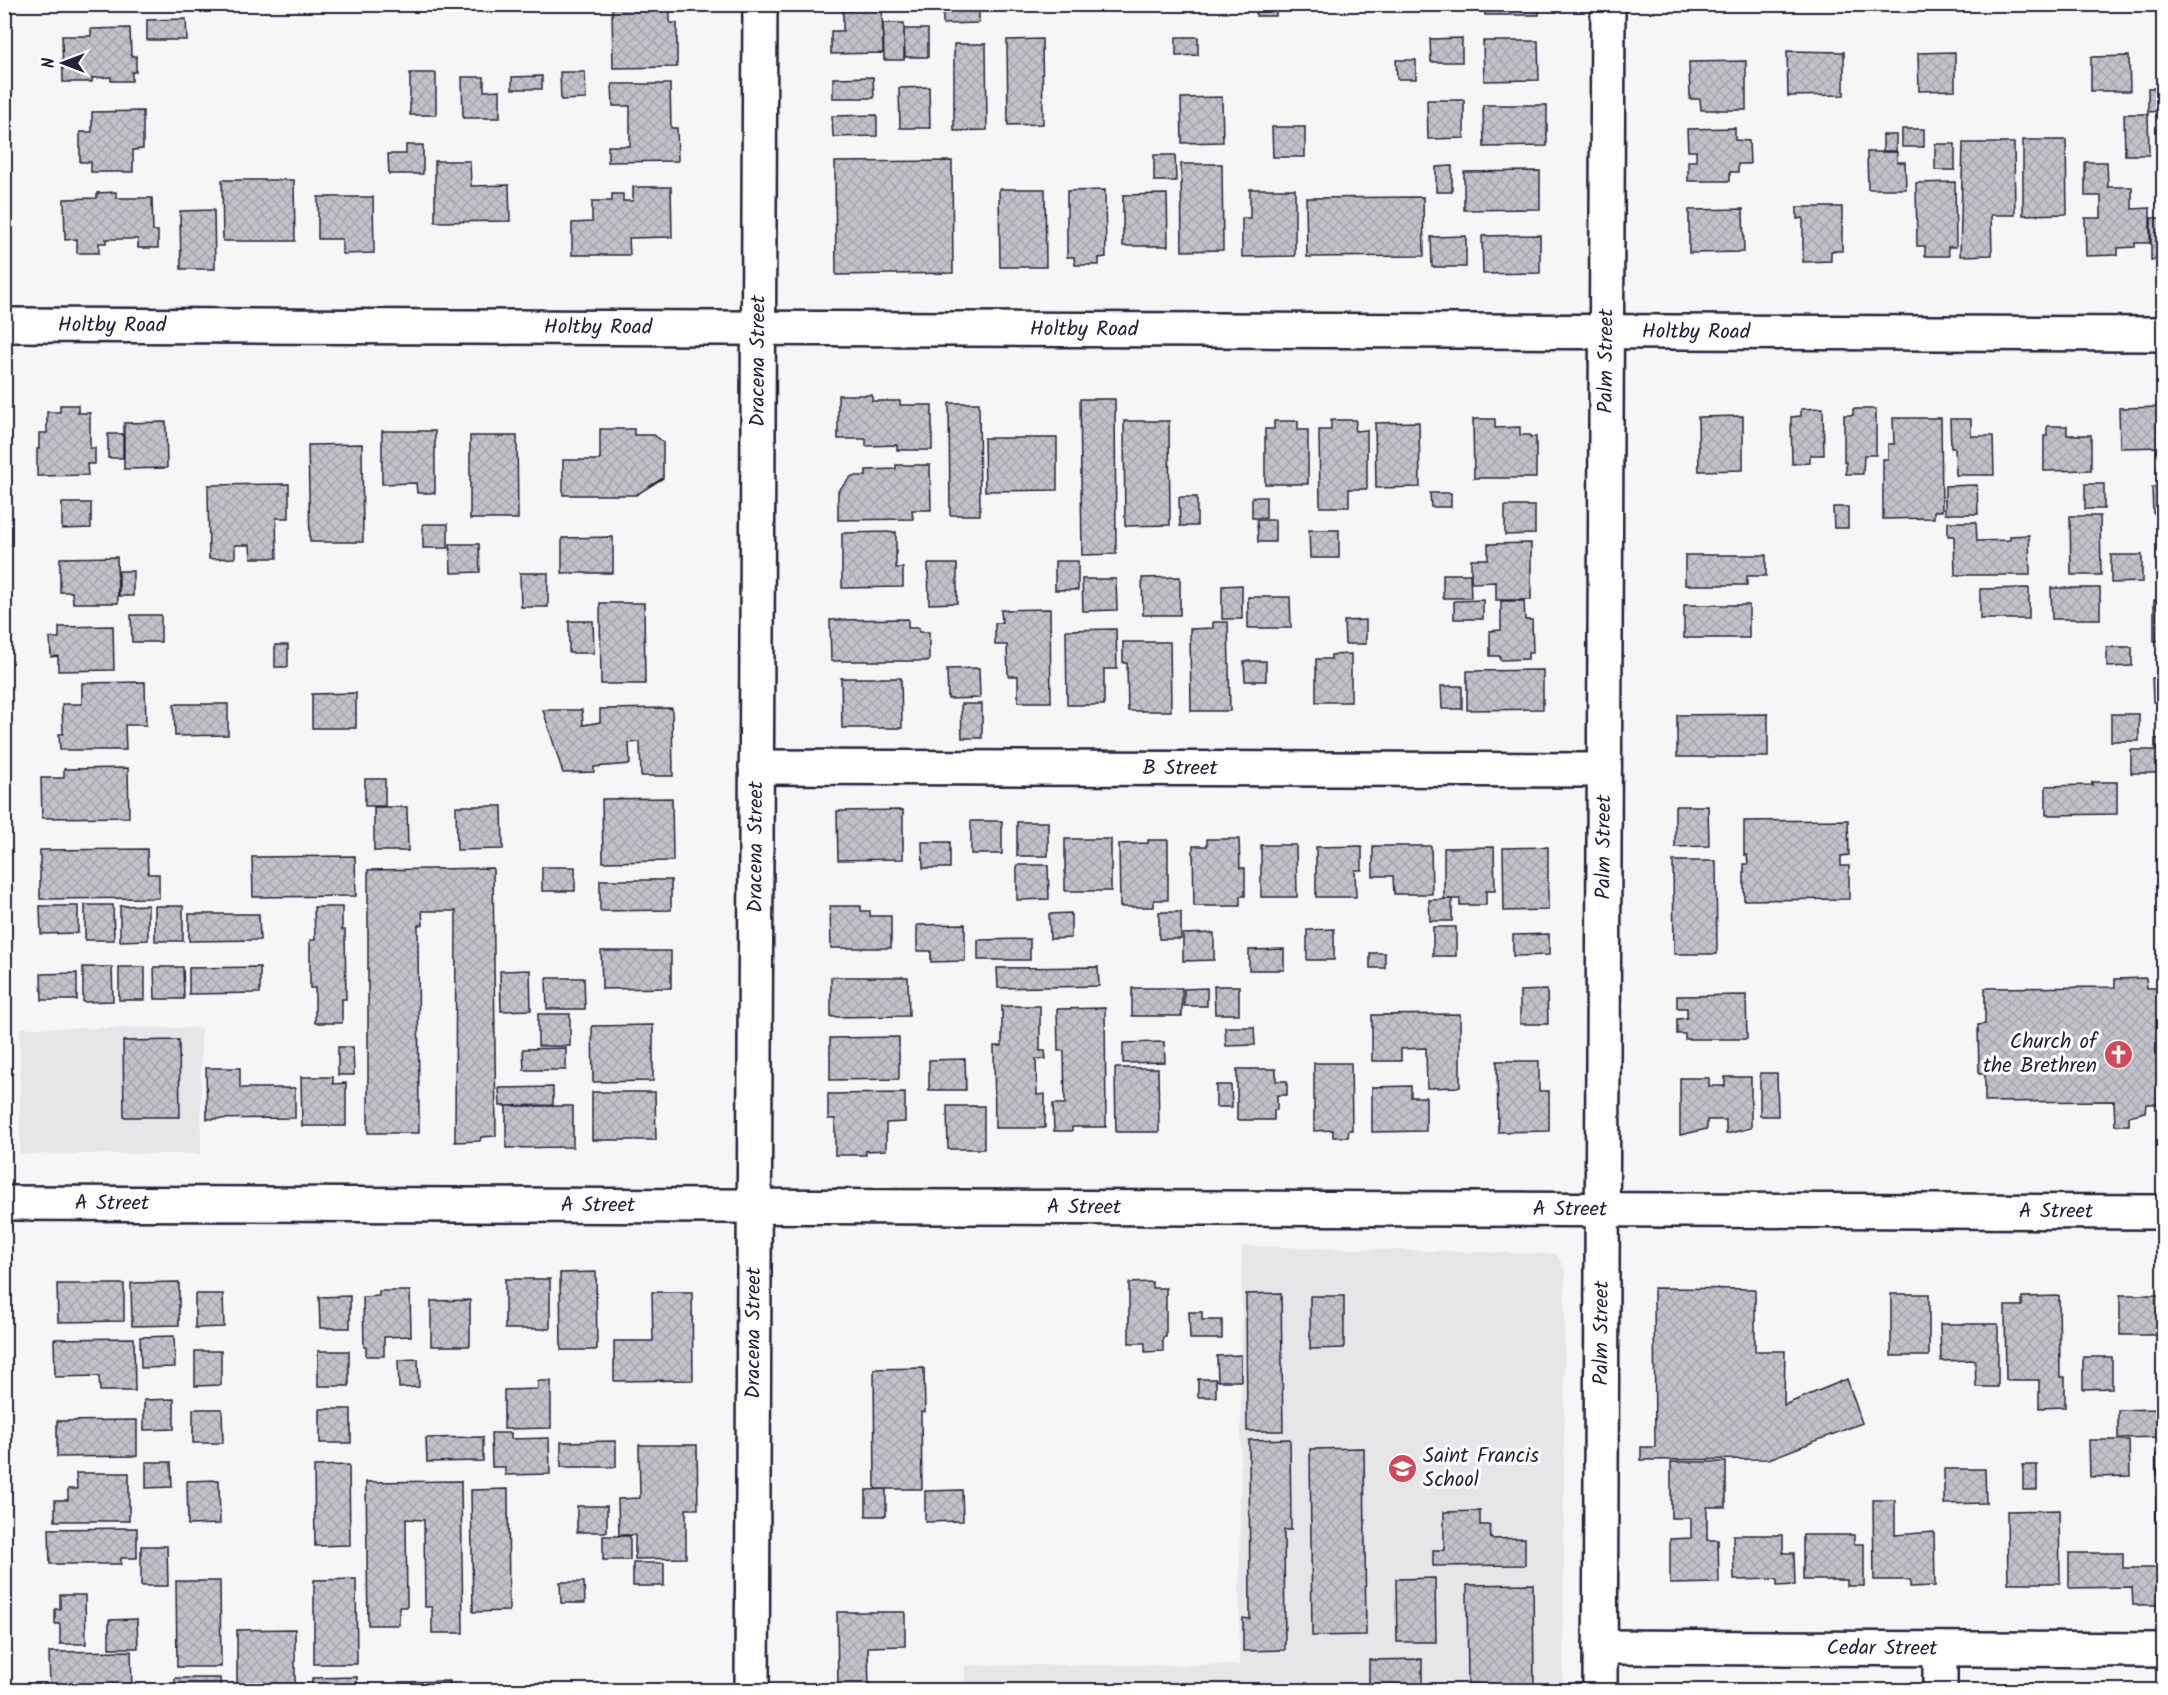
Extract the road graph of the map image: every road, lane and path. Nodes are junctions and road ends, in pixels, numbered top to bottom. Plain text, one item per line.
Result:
1 (760, 4) edge
2 (1608, 4) edge
3 (4, 325) edge
4 (759, 328) junction
5 (1606, 332) junction
6 (2163, 334) edge
7 (756, 767) junction
8 (1604, 770) junction
9 (4, 1203) edge
10 (754, 1206) junction
11 (1602, 1209) junction
12 (2163, 1212) edge
13 (1600, 1647) junction
14 (1940, 1649) junction
15 (2163, 1650) edge
16 (752, 1690) edge
17 (1600, 1690) edge
18 (1940, 1690) edge

1 - 4 street, Dracena Street
2 - 5 street, Palm Street
3 - 4 street, Holtby Road
4 - 5 street, Holtby Road
4 - 7 street, Dracena Street
5 - 6 street, Holtby Road
5 - 8 street, Palm Street
7 - 8 street, B Street
7 - 10 street, Dracena Street
8 - 11 street, Palm Street
9 - 10 street, A Street
10 - 11 street, A Street
10 - 16 street, Dracena Street
11 - 12 street, A Street
11 - 13 street, Palm Street
13 - 14 street, Cedar Street
13 - 17 street, Palm Street
14 - 15 street, Cedar Street
14 - 18 street

